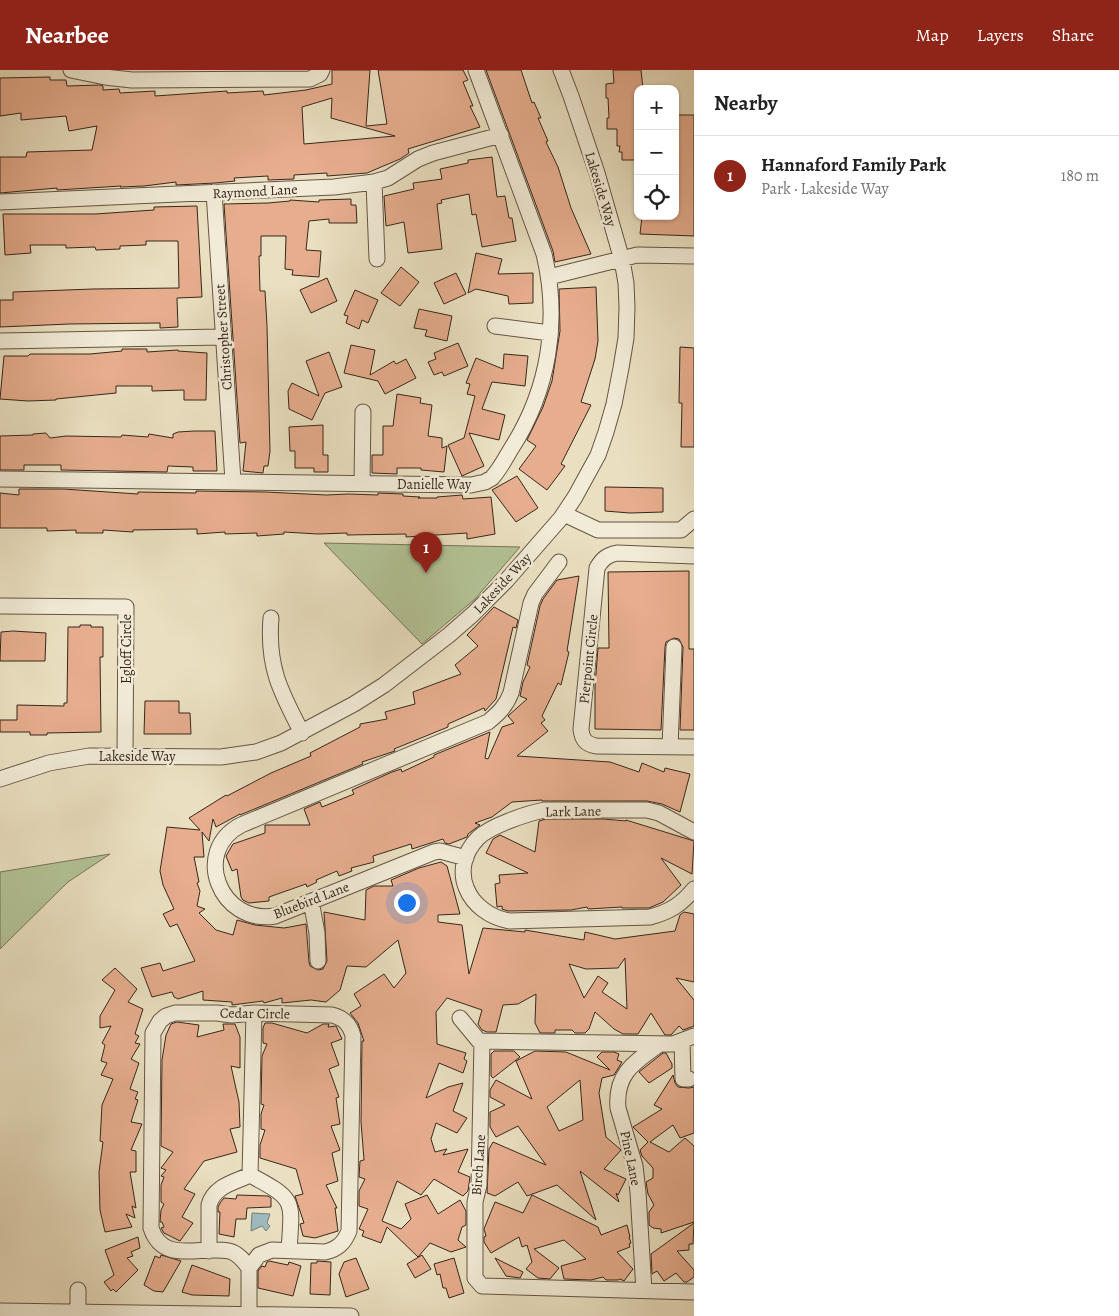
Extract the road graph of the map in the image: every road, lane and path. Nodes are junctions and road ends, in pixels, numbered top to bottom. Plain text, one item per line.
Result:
1 (71, 70) edge
2 (322, 70) edge
3 (476, 70) edge
4 (561, 70) edge
5 (201, 75) edge
6 (500, 136) junction
7 (374, 182) junction
8 (214, 192) junction
9 (0, 202) edge
10 (694, 256) edge
11 (377, 259) dead end
12 (622, 260) junction
13 (549, 278) junction
14 (495, 326) dead end
15 (550, 333) junction
16 (222, 336) junction
17 (0, 341) edge
18 (363, 412) dead end
19 (0, 479) edge
20 (233, 481) junction
21 (362, 483) junction
22 (564, 514) junction
23 (694, 519) edge
24 (694, 556) edge
25 (559, 562) dead end
26 (0, 606) edge
27 (271, 618) dead end
28 (674, 647) dead end
29 (302, 733) junction
30 (670, 747) junction
31 (694, 747) edge
32 (124, 756) junction
33 (0, 779) edge
34 (694, 832) edge
35 (466, 858) junction
36 (694, 889) edge
37 (311, 901) junction
38 (318, 961) dead end
39 (254, 1013) junction
40 (460, 1018) dead end
41 (688, 1039) edge
42 (482, 1041) junction
43 (660, 1044) junction
44 (689, 1080) dead end
45 (250, 1174) junction
46 (209, 1251) junction
47 (289, 1251) junction
48 (249, 1268) junction
49 (78, 1290) dead end
50 (644, 1291) junction
51 (694, 1292) edge
52 (0, 1311) edge
53 (78, 1312) junction
54 (249, 1314) junction
55 (166, 1315) edge
56 (351, 1316) edge

1 - 5 street
2 - 5 street
3 - 6 street, Danielle Way
4 - 12 street, Lakeside Way
6 - 7 street, Raymond Lane
6 - 13 street, Danielle Way
7 - 8 street, Raymond Lane
7 - 11 street
8 - 9 street, Raymond Lane
8 - 16 street, Christopher Street
10 - 12 street
12 - 13 street
12 - 22 street, Lakeside Way
13 - 15 street, Danielle Way
14 - 15 street
15 - 21 street, Danielle Way
16 - 17 street
16 - 20 street, Christopher Street
18 - 21 street
19 - 20 street, Danielle Way
20 - 21 street, Danielle Way
22 - 23 street
22 - 29 street, Lakeside Way
24 - 30 street, Pierpoint Circle
25 - 37 street, Bluebird Lane
26 - 32 street, Egloff Circle
27 - 29 street
28 - 30 street
29 - 32 street, Lakeside Way
30 - 31 street, Pierpoint Circle
32 - 33 street, Lakeside Way
34 - 35 street, Lark Lane
35 - 36 street
35 - 37 street, Bluebird Lane
37 - 38 street
39 - 45 street
39 - 46 street, Cedar Circle
39 - 47 street, Cedar Circle
40 - 42 street
41 - 43 street
41 - 44 street
42 - 43 street
42 - 50 street, Birch Lane
43 - 50 street, Pine Lane
45 - 46 street
45 - 47 street
46 - 48 street, Cedar Circle
47 - 48 street, Cedar Circle
48 - 54 street
49 - 53 street
50 - 51 street
52 - 53 street
53 - 55 street
54 - 55 street
54 - 56 street

